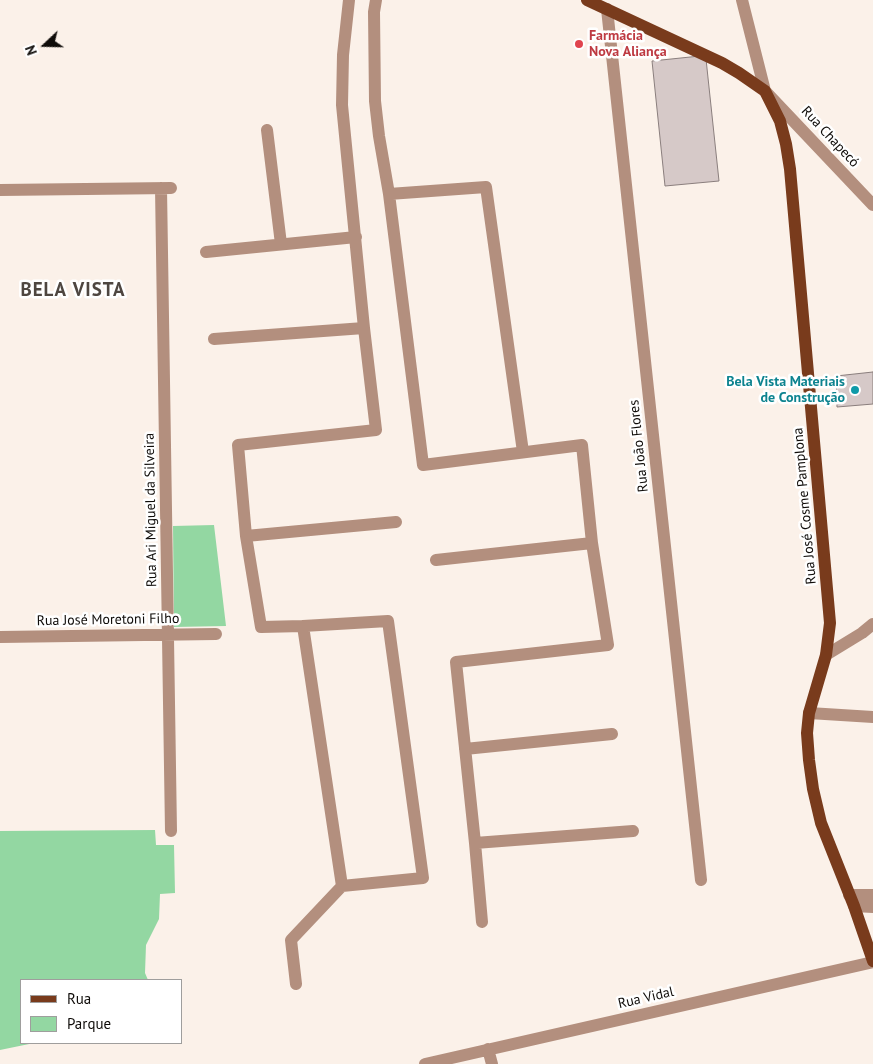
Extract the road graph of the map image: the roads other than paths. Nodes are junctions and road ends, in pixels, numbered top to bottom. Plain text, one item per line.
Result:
1 (349, 0) edge
2 (376, 0) edge
3 (587, 0) edge
4 (742, 0) edge
5 (607, 9) junction
6 (765, 91) junction
7 (267, 130) dead end
8 (0, 190) edge
9 (389, 194) junction
10 (873, 205) edge
11 (356, 237) junction
12 (281, 244) junction
13 (206, 252) dead end
14 (364, 328) junction
15 (214, 339) dead end
16 (523, 452) junction
17 (396, 522) dead end
18 (246, 536) junction
19 (592, 543) junction
20 (436, 560) dead end
21 (873, 624) edge
22 (303, 626) junction
23 (168, 634) junction
24 (216, 634) dead end
25 (0, 637) edge
26 (826, 655) junction
27 (809, 714) junction
28 (873, 718) edge
29 (612, 734) dead end
30 (465, 749) junction
31 (171, 831) dead end
32 (633, 831) dead end
33 (475, 843) junction
34 (701, 880) dead end
35 (342, 886) junction
36 (873, 895) edge
37 (852, 900) junction
38 (873, 906) edge
39 (482, 922) dead end
40 (873, 961) edge
41 (296, 984) dead end
42 (488, 1049) junction
43 (425, 1064) edge
44 (492, 1064) edge

1 - 11 street
2 - 9 street
3 - 5 main road, Rua José Cosme Pamplona
4 - 6 street
5 - 6 main road, Rua José Cosme Pamplona
5 - 34 street, Rua João Flores
6 - 10 street, Rua Chapecó
6 - 26 main road, Rua José Cosme Pamplona
7 - 12 street
8 - 23 street, Rua Ari Miguel da Silveira
9 - 16 street
9 - 16 street
11 - 12 street
11 - 14 street
12 - 13 street
14 - 15 street
14 - 18 street
16 - 19 street
17 - 18 street
18 - 22 street
19 - 20 street
19 - 30 street
21 - 26 street
22 - 35 street
22 - 35 street
23 - 24 street, Rua José Moretoni Filho
23 - 25 street, Rua José Moretoni Filho
23 - 31 street, Rua Ari Miguel da Silveira
26 - 27 main road, Rua José Cosme Pamplona
27 - 28 street
27 - 37 main road, Rua José Cosme Pamplona
29 - 30 street
30 - 33 street
32 - 33 street
33 - 39 street
35 - 41 street
36 - 37 street
37 - 38 street
37 - 40 main road, Rua José Cosme Pamplona
40 - 42 street, Rua Vidal
42 - 43 street, Rua Vidal
42 - 44 street

